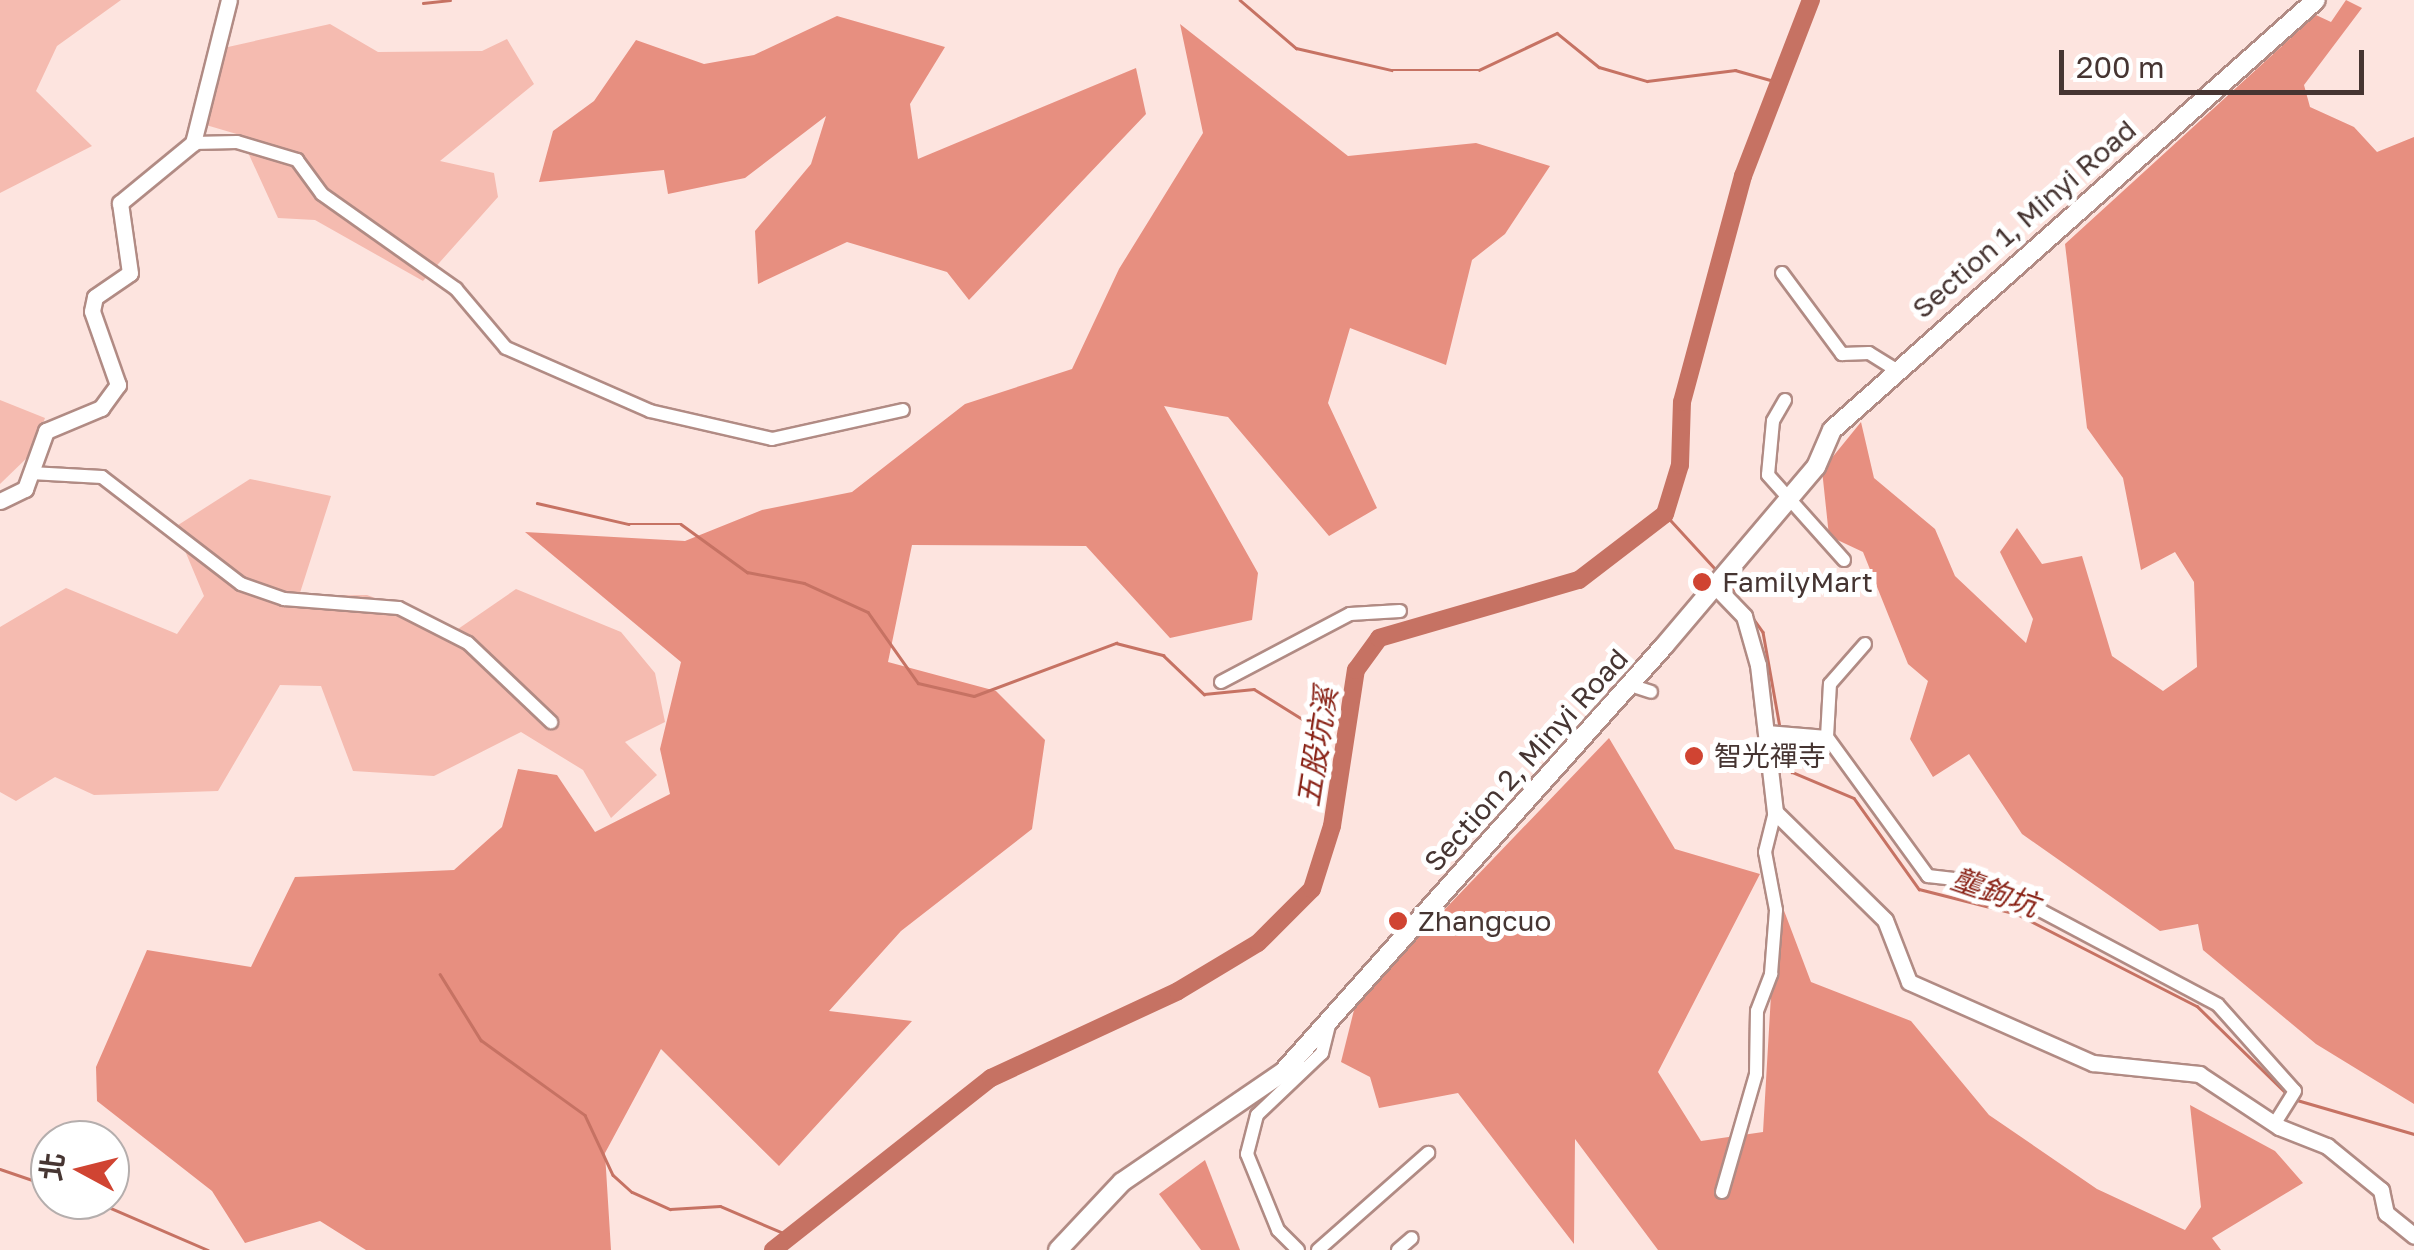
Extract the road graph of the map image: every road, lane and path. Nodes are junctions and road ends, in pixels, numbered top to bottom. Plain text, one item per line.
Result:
1 (229, 0) edge
2 (2316, 0) edge
3 (193, 143) junction
4 (1782, 273) dead end
5 (1896, 370) junction
6 (1785, 400) dead end
7 (902, 410) dead end
8 (31, 473) junction
9 (1790, 499) junction
10 (0, 502) edge
11 (1844, 560) dead end
12 (1721, 579) junction
13 (1400, 611) dead end
14 (1864, 644) dead end
15 (1221, 682) dead end
16 (1630, 686) junction
17 (1652, 692) dead end
18 (550, 722) dead end
19 (1776, 733) junction
20 (1827, 738) junction
21 (1774, 812) junction
22 (1330, 1022) junction
23 (2274, 1124) junction
24 (1428, 1153) dead end
25 (1722, 1192) dead end
26 (2414, 1236) edge
27 (1412, 1238) dead end
28 (1058, 1250) edge
29 (1298, 1250) edge
30 (1318, 1250) edge
31 (1398, 1250) edge

1 - 3 street
2 - 5 main road, Section 1, Minyi Road
3 - 7 street
3 - 8 street
4 - 5 street
5 - 9 main road, Section 1, Minyi Road
6 - 9 street
8 - 10 street
8 - 18 street
9 - 11 street
9 - 12 main road, Section 2, Minyi Road
12 - 16 main road, Section 2, Minyi Road
12 - 19 street
13 - 15 street
14 - 20 street
16 - 17 street
16 - 22 main road, Section 2, Minyi Road
19 - 20 street
19 - 21 street
20 - 23 street
21 - 23 street
21 - 25 street
22 - 28 main road, Section 2, Minyi Road
22 - 29 street
23 - 26 street
24 - 30 street
27 - 31 street

